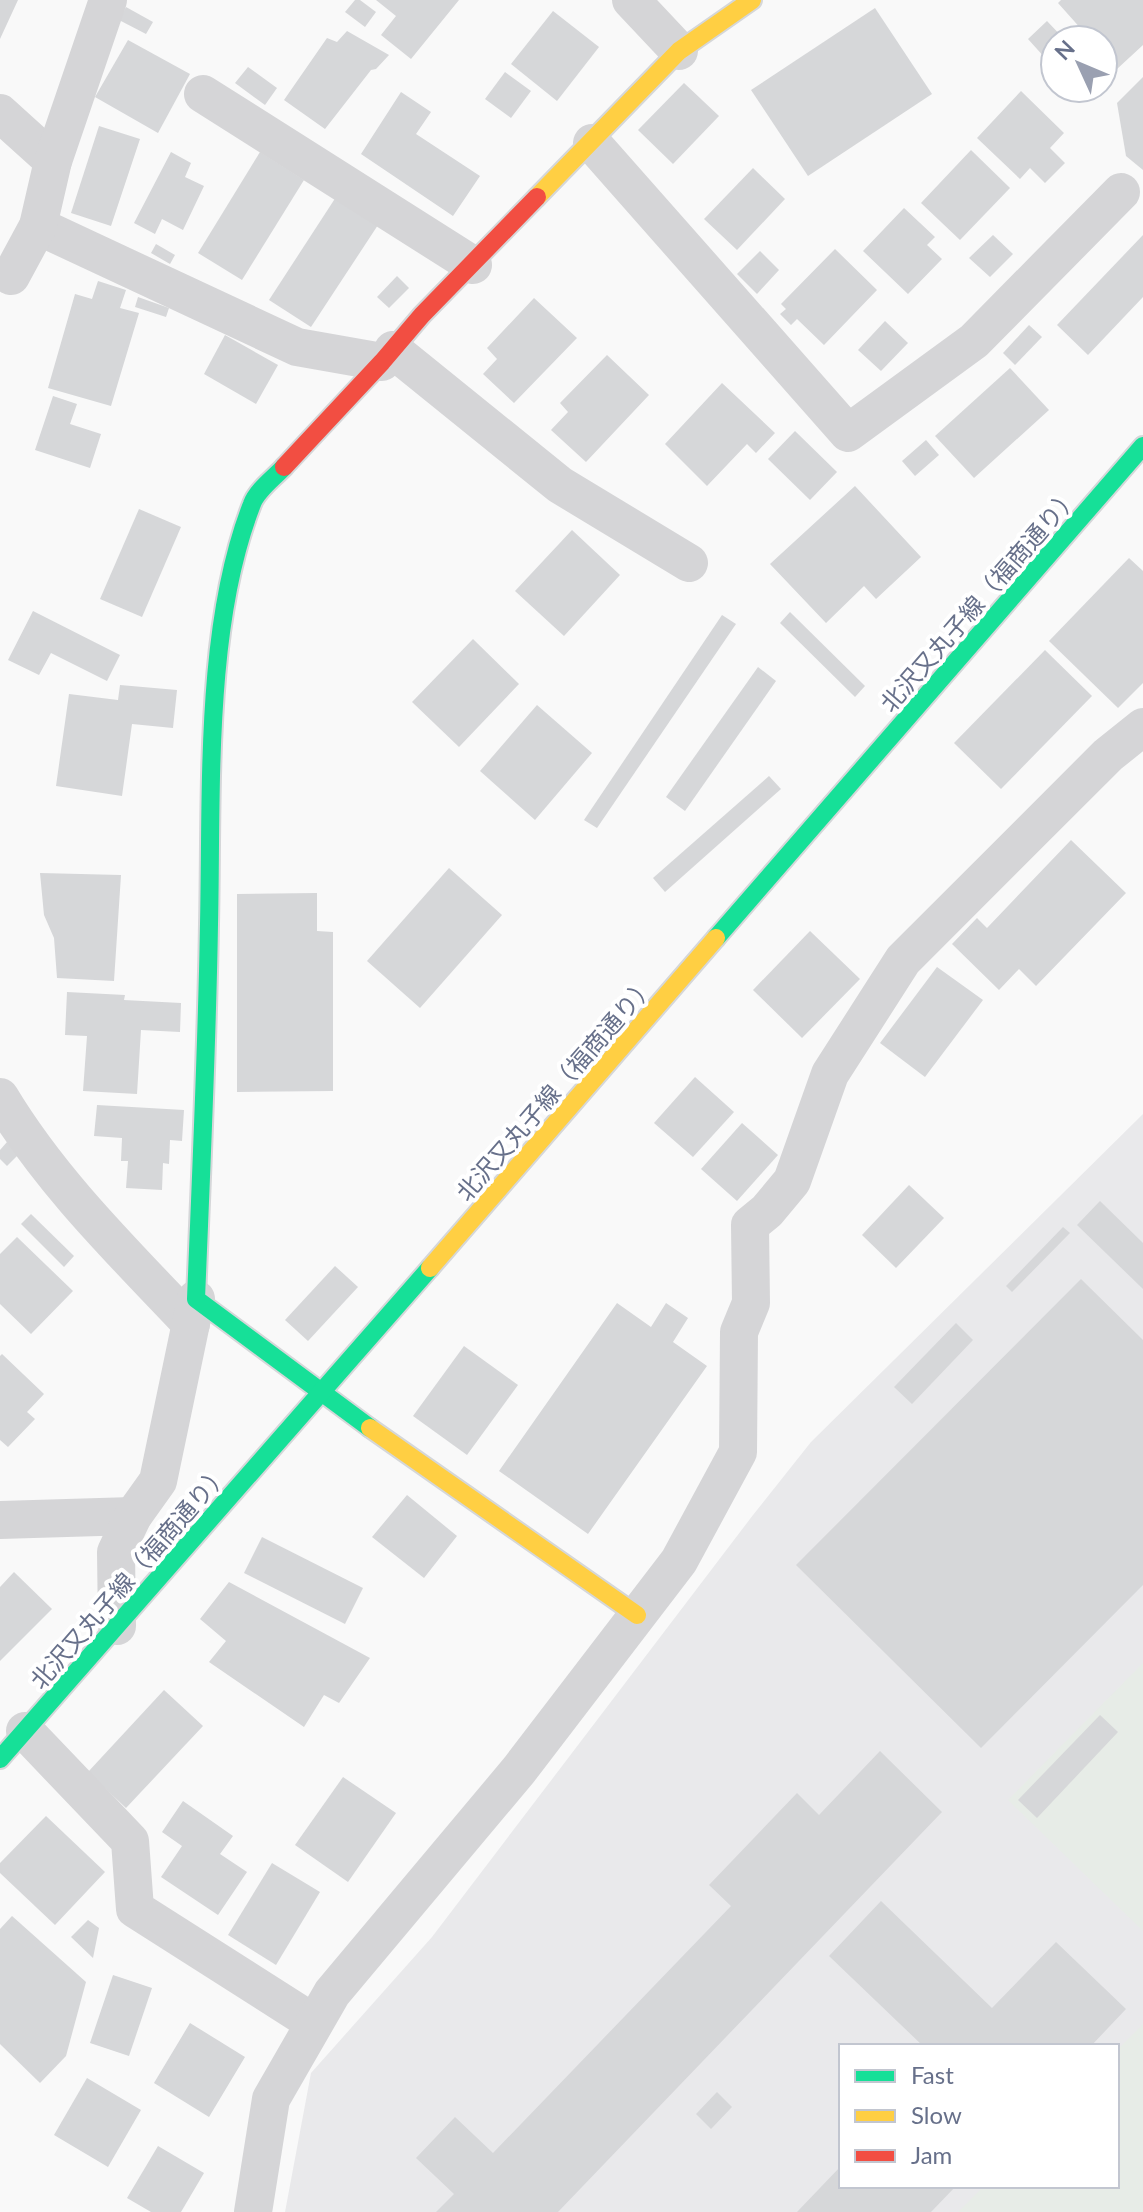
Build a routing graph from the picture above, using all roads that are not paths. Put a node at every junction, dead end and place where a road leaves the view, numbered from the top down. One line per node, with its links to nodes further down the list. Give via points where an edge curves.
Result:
1 (108, 0): 8 (street)
2 (631, 0): 4 (street)
3 (752, 0): 4 (street)
4 (679, 51): 7 (street)
5 (203, 94): 11 (street)
6 (0, 113): 8 (street)
7 (592, 143): 9 (street, via 848,433 974,341); 11 (street)
8 (53, 161): 10 (street)
9 (1121, 192)
10 (38, 226): 12 (street); 13 (street, via 297,347)
11 (473, 265): 13 (street)
12 (11, 276)
13 (387, 356): 15 (street, via 560,485); 18 (street, via 253,500 232,572 213,736)
14 (1143, 446): 19 (street, 北沢又丸子線（福商通り）)
15 (689, 563)
16 (1143, 727): 22 (street, via 1108,755 903,960 830,1074 792,1181 750,1225 751,1303 739,1332 738,1452 679,1561)
17 (0, 1097): 18 (street, via 42,1160 103,1231)
18 (194, 1312): 19 (street); 20 (street, via 158,1481)
19 (321, 1394): 22 (street); 23 (street, 北沢又丸子線（福商通り）)
20 (133, 1516): 21 (street); 23 (street, via 116,1552)
21 (0, 1520)
22 (637, 1615): 26 (street, via 519,1770 332,1993)
23 (117, 1626): 24 (street, 北沢又丸子線（福商通り）)
24 (25, 1731): 25 (street, 北沢又丸子線（福商通り）); 26 (street, via 130,1841 135,1909)
25 (0, 1759)
26 (314, 2023): 27 (street, via 271,2099)
27 (253, 2212)

